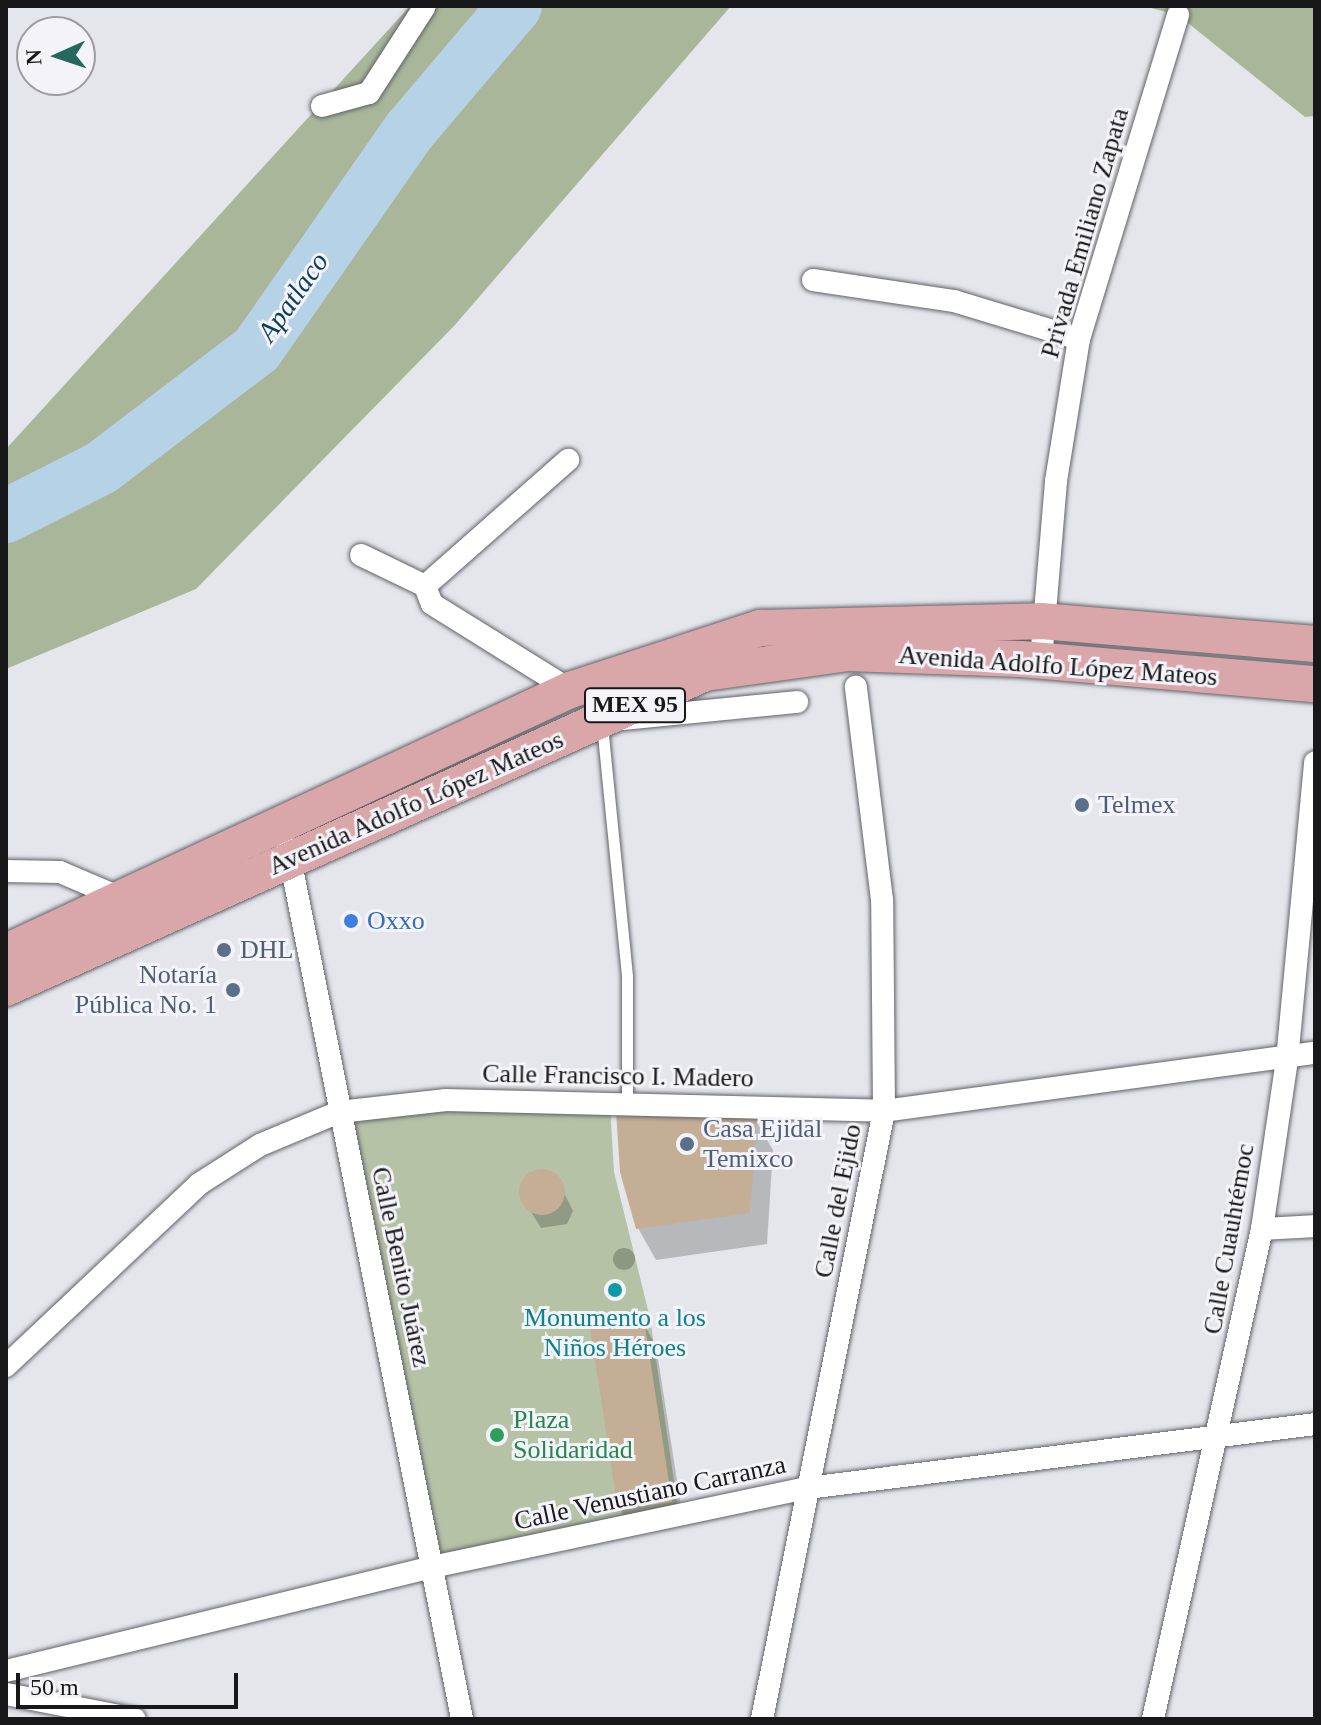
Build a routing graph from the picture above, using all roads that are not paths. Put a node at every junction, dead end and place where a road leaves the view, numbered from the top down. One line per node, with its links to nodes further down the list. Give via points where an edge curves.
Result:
1 (425, 6): 3 (street, via 369,93)
2 (1178, 15): 5 (street, Privada Emiliano Zapata)
3 (322, 106)
4 (813, 280): 5 (street, via 954,301)
5 (1079, 339): 9 (street, Privada Emiliano Zapata)
6 (568, 460): 8 (street)
7 (361, 555): 8 (street)
8 (425, 586): 14 (street, via 432,604)
9 (1041, 621): 10 (main road, Avenida Adolfo López Mateos / MEX 95); 11 (street, Privada Emiliano Zapata); 14 (main road, Avenida Adolfo López Mateos / MEX 95, via 760,628)
10 (1315, 644)
11 (1041, 660): 12 (main road, Avenida Adolfo López Mateos / MEX 95); 16 (main road, Avenida Adolfo López Mateos / MEX 95, via 847,653 768,659 705,673)
12 (1315, 684)
13 (856, 687): 26 (street, Calle del Ejido, via 882,900)
14 (570, 690): 18 (main road, Avenida Adolfo López Mateos / MEX 95)
15 (797, 702): 16 (street)
16 (601, 720): 18 (main road, Avenida Adolfo López Mateos / MEX 95); 25 (lane, via 627,977)
17 (1315, 762): 24 (street, Calle Cuauhtémoc)
18 (286, 844): 20 (main road, Avenida Adolfo López Mateos / MEX 95); 22 (main road, Avenida Adolfo López Mateos / MEX 95); 27 (street, Calle Benito Juárez)
19 (6, 871): 20 (street, via 60,872)
20 (123, 899): 21 (main road, Avenida Adolfo López Mateos / MEX 95)
21 (6, 952)
22 (6, 988)
23 (1315, 1053): 24 (street, Calle Francisco I. Madero)
24 (1287, 1060): 26 (street, Calle Francisco I. Madero); 29 (street, Calle Cuauhtémoc)
25 (627, 1103): 26 (street, Calle Francisco I. Madero); 27 (street, Calle Francisco I. Madero, via 446,1100)
26 (884, 1111): 33 (street, Calle del Ejido)
27 (339, 1112): 30 (street, Calle Francisco I. Madero, via 260,1145 199,1184); 34 (street, Calle Benito Juárez)
28 (1315, 1226): 29 (street)
29 (1262, 1229): 32 (street, Calle Cuauhtémoc)
30 (6, 1366)
31 (1315, 1424): 32 (street, Calle Venustiano Carranza)
32 (1219, 1435): 33 (street, Calle Venustiano Carranza); 40 (street, Calle Cuauhtémoc)
33 (808, 1488): 34 (street, Calle Venustiano Carranza); 39 (street, Calle del Ejido)
34 (432, 1567): 35 (street, Calle Venustiano Carranza); 38 (street, Calle Benito Juárez)
35 (6, 1671)
36 (6, 1694): 37 (street)
37 (121, 1718)
38 (462, 1719)
39 (762, 1719)
40 (1153, 1719)

